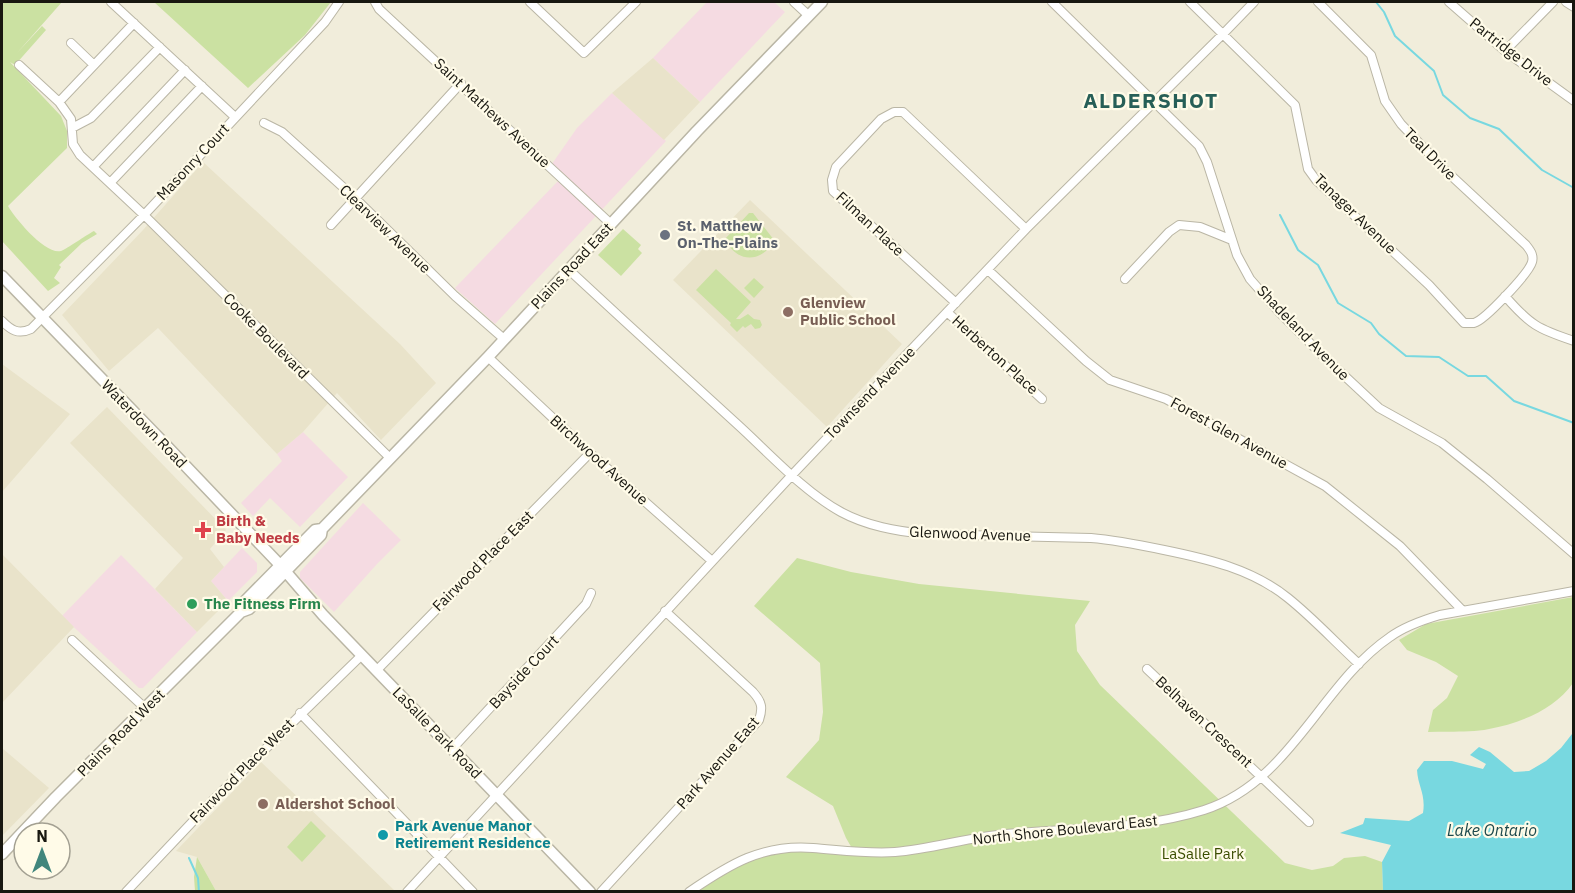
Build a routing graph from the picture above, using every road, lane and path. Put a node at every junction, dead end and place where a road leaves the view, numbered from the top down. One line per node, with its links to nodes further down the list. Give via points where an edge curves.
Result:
1 (111, 2): 17 (street)
2 (339, 2): 30 (street, Masonry Court, via 325,22)
3 (375, 2): 25 (street, Saint Mathews Avenue)
4 (530, 2): 5 (street, via 584,53)
5 (636, 2)
6 (794, 2): 16 (street)
7 (822, 2): 16 (main road, Plains Road East)
8 (1052, 2): 27 (street, Shadeland Avenue)
9 (1190, 2): 18 (street, Tanager Avenue)
10 (1254, 2): 18 (street, Townsend Avenue)
11 (1318, 2): 45 (street, Teal Drive, via 1371,55 1385,101 1401,124 1532,253 1532,262)
12 (1449, 2): 21 (street, Partridge Drive)
13 (1553, 2): 21 (street)
14 (1566, 2): 15 (street)
15 (1574, 7)
16 (808, 15): 37 (main road, Plains Road East)
17 (134, 23): 20 (street); 23 (street)
18 (1224, 33): 27 (street, Townsend Avenue); 45 (street, Tanager Avenue, via 1295,105 1308,169 1316,180 1429,285 1457,317 1464,323 1473,323)
19 (71, 43): 23 (street)
20 (160, 47): 24 (street); 32 (street, via 91,118)
21 (1505, 51): 28 (street, Partridge Drive)
22 (19, 65): 29 (street)
23 (94, 65): 29 (street)
24 (185, 70): 26 (street); 33 (street)
25 (461, 83): 35 (street); 37 (street, Saint Mathews Avenue)
26 (202, 86): 30 (street); 34 (street)
27 (1154, 100): 39 (street, Townsend Avenue); 40 (street, Shadeland Avenue, via 1199,146)
28 (1574, 101)
29 (59, 102): 32 (street, Cooke Boulevard, via 71,119)
30 (235, 117): 36 (street, Masonry Court)
31 (264, 123): 35 (street, Clearview Avenue, via 282,132)
32 (72, 128): 33 (street, Cooke Boulevard, via 74,144)
33 (93, 167): 34 (street, Cooke Boulevard)
34 (110, 183): 36 (street, Cooke Boulevard)
35 (355, 198): 38 (street); 50 (street, Clearview Avenue)
36 (144, 215): 48 (street, Masonry Court); 55 (street, Cooke Boulevard)
37 (610, 224): 41 (main road, Plains Road East)
38 (331, 225)
39 (1026, 229): 42 (street, Townsend Avenue); 46 (street, Filman Place, via 903,112 881,119 836,167 833,191)
40 (1232, 240): 44 (street, via 1200,227 1179,225); 57 (street, Shadeland Avenue, via 1250,279 1379,408 1442,444)
41 (568, 269): 50 (main road, Plains Road East); 56 (street, Glenwood Avenue)
42 (988, 270): 46 (street, Townsend Avenue); 62 (street, Forest Glen Avenue, via 1110,380 1166,399 1325,486 1400,546)
43 (2, 276): 48 (main road, Waterdown Road)
44 (1125, 279)
45 (1505, 296): 51 (street, via 1543,331)
46 (956, 303): 47 (street, Townsend Avenue)
47 (947, 312): 53 (street, Herberton Place); 56 (street, Townsend Avenue)
48 (41, 318): 49 (street, Masonry Court, via 25,332 10,330); 59 (main road, Waterdown Road)
49 (2, 321)
50 (504, 339): 52 (main road, Plains Road East)
51 (1574, 341)
52 (488, 357): 54 (street, Birchwood Avenue); 55 (main road, Plains Road East)
53 (1042, 399)
54 (590, 453): 58 (street, Birchwood Avenue); 68 (street, Fairwood Place East)
55 (389, 457): 59 (main road, Plains Road East, via 321,529 321,535)
56 (792, 474): 58 (street, Townsend Avenue); 66 (street, Glenwood Avenue, via 831,506 878,527 925,534 1115,540 1226,564 1287,597)
57 (1574, 554)
58 (712, 561): 63 (street, Townsend Avenue)
59 (283, 569): 65 (main road, LaSalle Park Road); 69 (main road, Plains Road West, via 249,609)
60 (1574, 591): 62 (street, North Shore Boulevard East)
61 (591, 593): 71 (street, Bayside Court, via 586,604)
62 (1462, 610): 66 (street, North Shore Boulevard East, via 1421,621 1392,635)
63 (665, 611): 73 (street, Townsend Avenue); 81 (street, Park Avenue East, via 753,692 761,701 762,711 759,720)
64 (72, 640): 69 (street)
65 (362, 655): 68 (main road, LaSalle Park Road); 70 (street, Fairwood Place West)
66 (1359, 664): 72 (street, North Shore Boulevard East)
67 (1147, 669): 72 (street, Belhaven Crescent)
68 (377, 670): 71 (main road, LaSalle Park Road)
69 (146, 709): 75 (main road, Plains Road West)
70 (300, 713): 76 (street); 77 (street, Fairwood Place West)
71 (452, 749): 73 (main road, LaSalle Park Road)
72 (1262, 776): 74 (street); 82 (street, North Shore Boulevard East, via 1227,801 1206,809 1118,826 1005,834 895,852 777,848 738,860)
73 (496, 794): 76 (street, Townsend Avenue); 80 (main road, LaSalle Park Road)
74 (1309, 822)
75 (2, 854)
76 (439, 856): 78 (street, Townsend Avenue); 79 (street)
77 (126, 891)
78 (407, 891)
79 (473, 891)
80 (590, 891)
81 (601, 891)
82 (689, 891)

